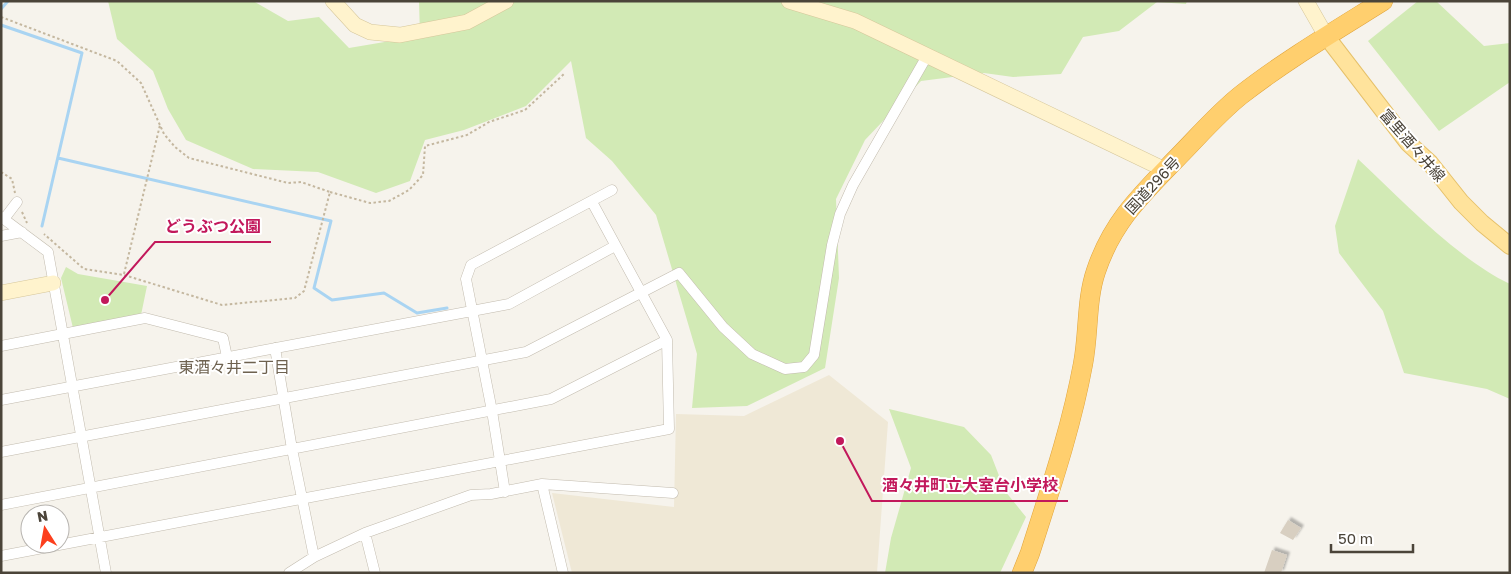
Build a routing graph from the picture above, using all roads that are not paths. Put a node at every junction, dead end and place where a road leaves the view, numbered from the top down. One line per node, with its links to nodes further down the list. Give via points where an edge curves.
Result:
1 (333, 1): 2 (street, via 355,25 370,32 400,35 467,22)
2 (506, 1)
3 (789, 1): 7 (street, via 855,21)
4 (1306, 1): 6 (street)
5 (1383, 1): 6 (highway, 国道296号)
6 (1326, 36): 8 (highway, 国道296号, via 1240,96); 16 (main road, 富里酒々井線, via 1408,143 1430,163 1461,202)
7 (927, 56): 8 (street); 19 (street, via 853,185 840,214 814,355 804,367 785,369 752,354 723,328 679,273)
8 (1164, 172): 49 (highway, 国道296号, via 1137,198 1119,222 1095,272 1084,361 1070,428)
9 (612, 190): 11 (street)
10 (18, 202): 12 (street)
11 (592, 202): 15 (street); 20 (street, via 471,265 466,280)
12 (2, 218): 13 (street)
13 (25, 228): 14 (street); 17 (street, via 48,252)
14 (1, 236)
15 (615, 246): 19 (street); 20 (street, via 509,304)
16 (1510, 246)
17 (53, 283): 18 (street); 21 (street)
18 (1, 293)
19 (640, 293): 22 (street); 26 (street, via 526,352)
20 (471, 310): 24 (street); 26 (street)
21 (63, 335): 23 (street); 25 (street, via 145,318 223,338); 27 (street)
22 (667, 340): 30 (street, via 551,399); 34 (street, via 669,429)
23 (1, 346)
24 (274, 348): 25 (street); 28 (street)
25 (227, 357): 27 (street)
26 (483, 361): 28 (street); 30 (street)
27 (71, 386): 29 (street); 31 (street)
28 (282, 398): 31 (street); 32 (street)
29 (1, 400)
30 (492, 411): 32 (street); 34 (street)
31 (81, 438): 33 (street); 36 (street)
32 (292, 449): 36 (street); 39 (street)
33 (1, 452)
34 (500, 460): 37 (street); 39 (street)
35 (542, 484): 37 (street); 38 (street); 48 (street)
36 (92, 488): 40 (street); 42 (street)
37 (505, 492): 41 (street, via 471,495)
38 (673, 493)
39 (301, 498): 42 (street); 44 (street)
40 (1, 504)
41 (365, 533): 44 (street); 47 (street)
42 (99, 537): 43 (street); 45 (street)
43 (1, 556)
44 (314, 557): 46 (street)
45 (106, 573)
46 (289, 573)
47 (375, 573)
48 (562, 573)
49 (1022, 573)

